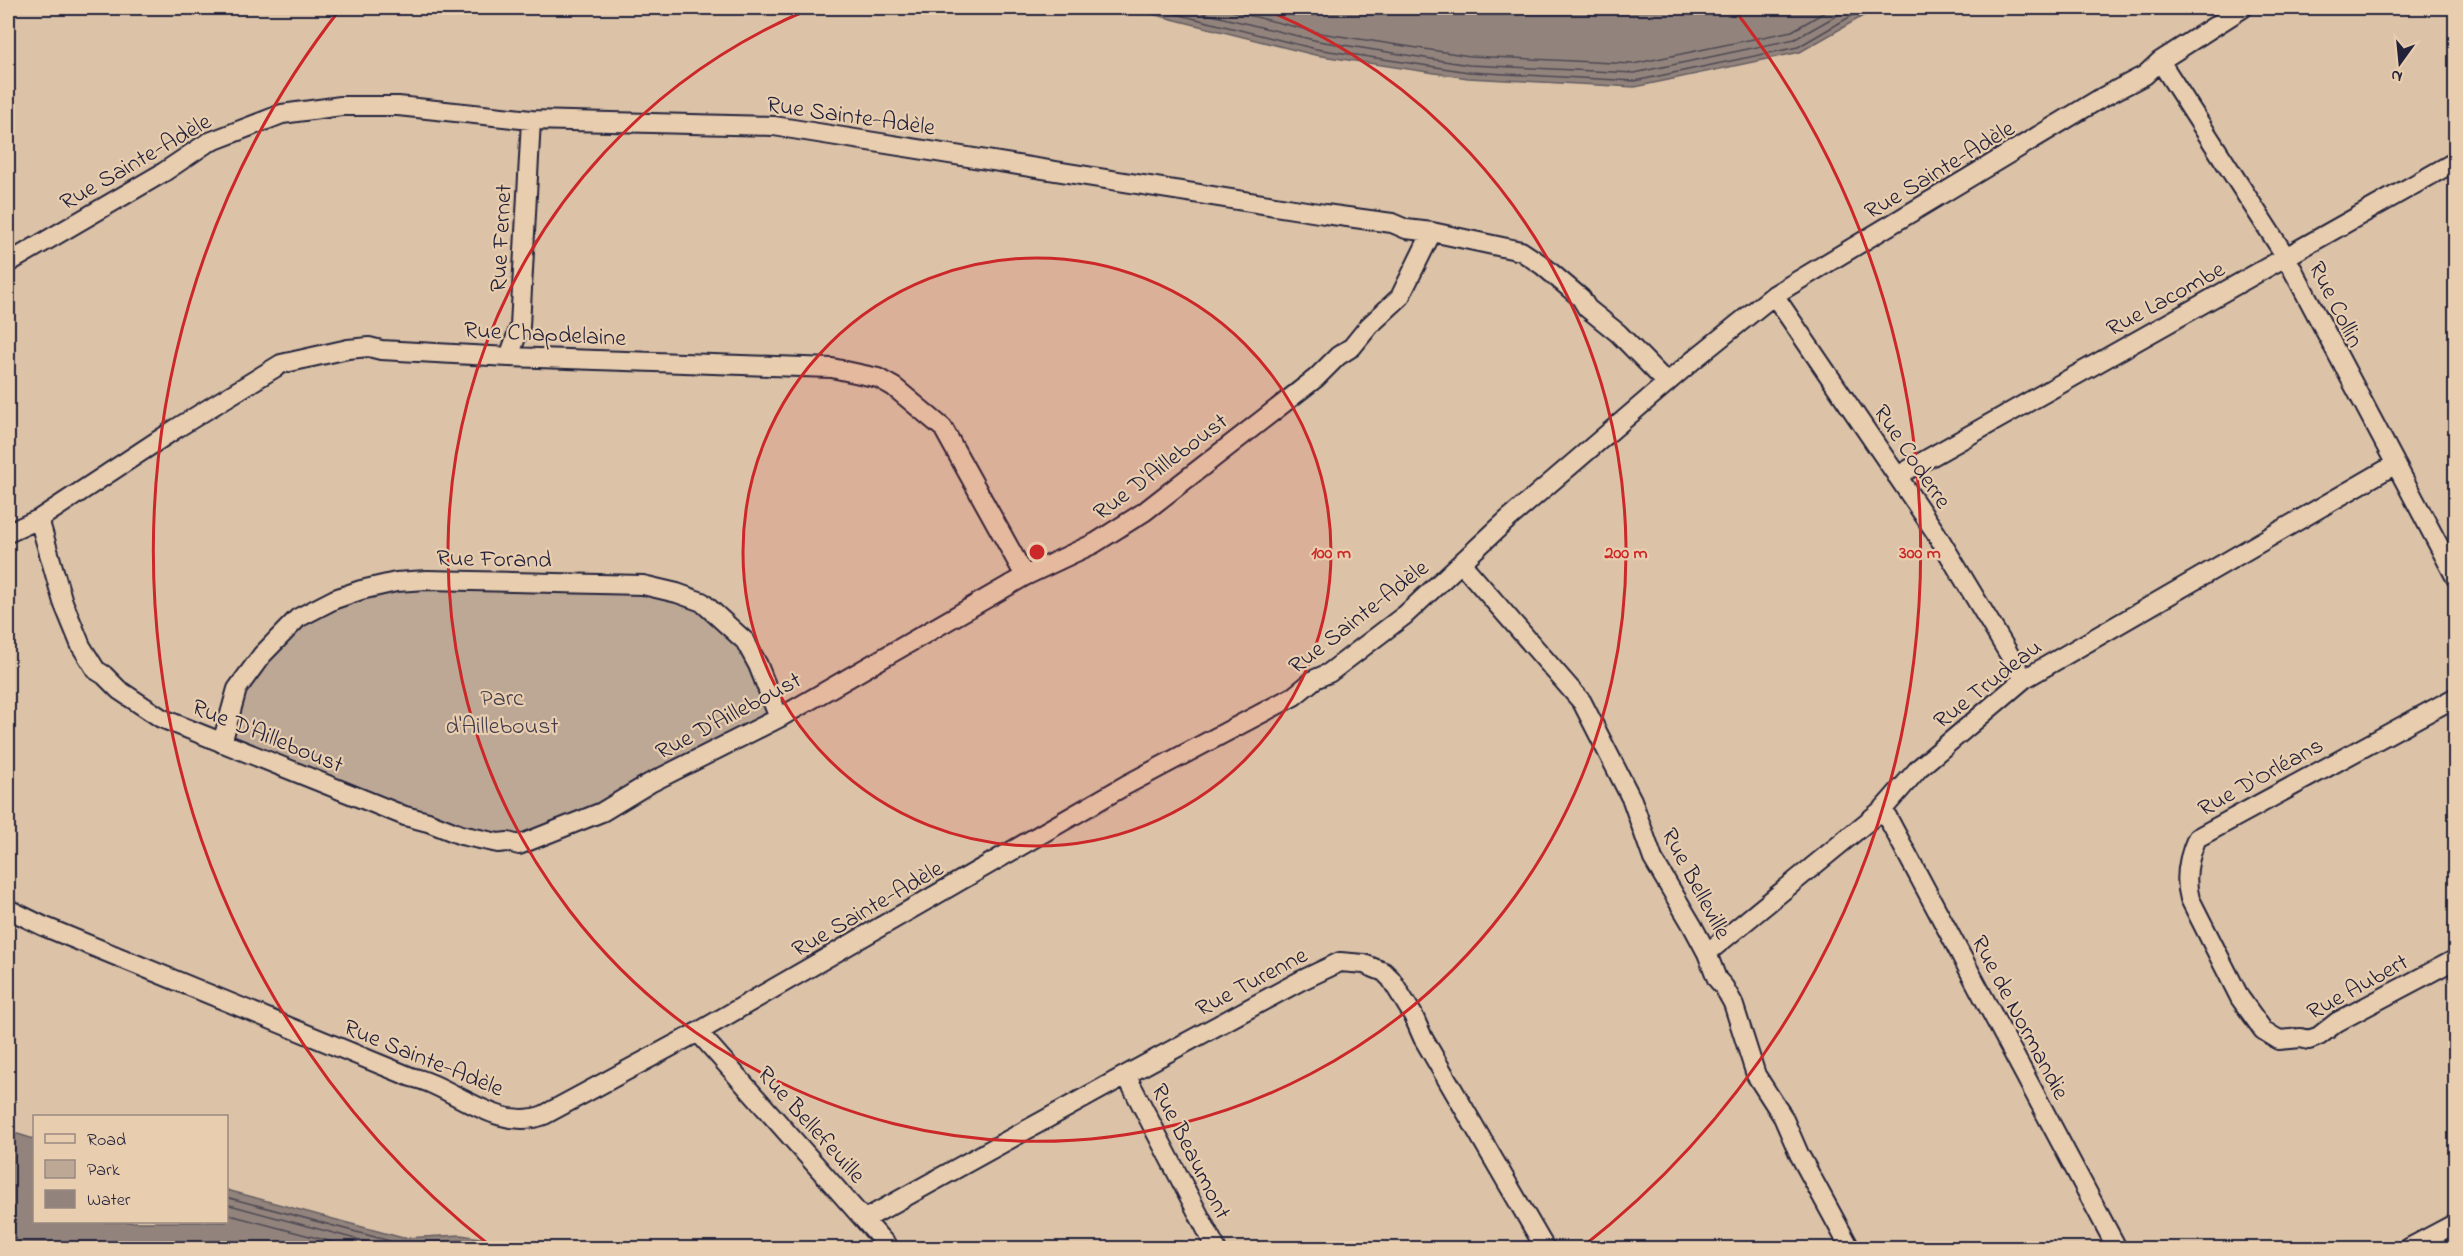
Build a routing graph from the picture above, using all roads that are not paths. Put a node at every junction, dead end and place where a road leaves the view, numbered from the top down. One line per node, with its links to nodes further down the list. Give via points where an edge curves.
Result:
1 (2243, 8): 2 (street, Rue Sainte-Adèle)
2 (2160, 61): 6 (street, Rue Collin); 8 (street, Rue Sainte-Adèle, via 2145,75)
3 (531, 120): 5 (street, Rue Sainte-Adèle, via 774,126); 7 (street, Rue Sainte-Adèle, via 398,106 341,106 282,114 207,142 164,172); 9 (street, Rue Fernet, via 520,326)
4 (2456, 161): 6 (street, Rue Lacombe)
5 (1432, 232): 10 (street, Rue Sainte-Adèle, via 1521,251 1581,298); 16 (street, Rue D'Ailleboust, via 1400,297 1316,378 1144,512 1095,543)
6 (2286, 257): 11 (street, Rue Collin); 12 (street, Rue Lacombe)
7 (8, 263)
8 (1774, 295): 10 (street, Rue Sainte-Adèle); 12 (street, Rue Coderre)
9 (509, 357): 13 (street, Rue Chapdelaine, via 369,347 291,360 177,428); 16 (street, Rue Chapdelaine, via 832,368 878,378 943,428)
10 (1667, 383): 15 (street, Rue Sainte-Adèle, via 1507,520)
11 (2394, 465): 17 (street, Rue Collin); 18 (street, Rue Trudeau)
12 (1897, 476): 18 (street, Rue Coderre)
13 (39, 519): 14 (street, Rue Chapdelaine); 21 (street, Rue D'Ailleboust, via 63,602 96,670 161,718)
14 (8, 533)
15 (1462, 564): 24 (street, Rue Belleville, via 1582,702 1632,800 1653,859); 26 (street, Rue Sainte-Adèle, via 1405,615 1294,696 1126,785)
16 (1025, 576): 20 (street, Rue D'Ailleboust)
17 (2456, 578)
18 (2024, 679): 22 (street, Rue Trudeau, via 1919,768)
19 (2456, 697): 27 (street, Rue D'Orléans, via 2197,838 2188,866 2186,886 2190,899 2240,998 2263,1030)
20 (779, 718): 21 (street, Rue D'Ailleboust, via 650,783 602,812 519,845 461,835 405,816); 21 (street, Rue Forand, via 745,641 702,602 643,585 433,580 396,582 361,590 298,618 262,655 237,689)
21 (222, 743)
22 (1883, 809): 24 (street, Rue Trudeau); 35 (street, Rue de Normandie)
23 (8, 909): 26 (street, Rue Sainte-Adèle, via 425,1080 483,1109 522,1120 557,1109)
24 (1707, 953): 34 (street, Rue Belleville, via 1736,1013 1756,1075 1783,1117)
25 (2456, 958): 27 (street, Rue Aubert, via 2337,1022 2319,1036)
26 (698, 1032): 29 (street, Rue Bellefeuille)
27 (2279, 1040)
28 (1126, 1075): 29 (street, Rue Turenne); 32 (street, Rue Beaumont); 33 (street, Rue Turenne, via 1340,962 1364,964 1384,972 1413,1015)
29 (865, 1219): 31 (street, Rue Bellefeuille)
30 (2456, 1223): 36 (street)
31 (890, 1248)
32 (1216, 1248)
33 (1545, 1248)
34 (1850, 1248)
35 (2117, 1248)
36 (2409, 1248)

